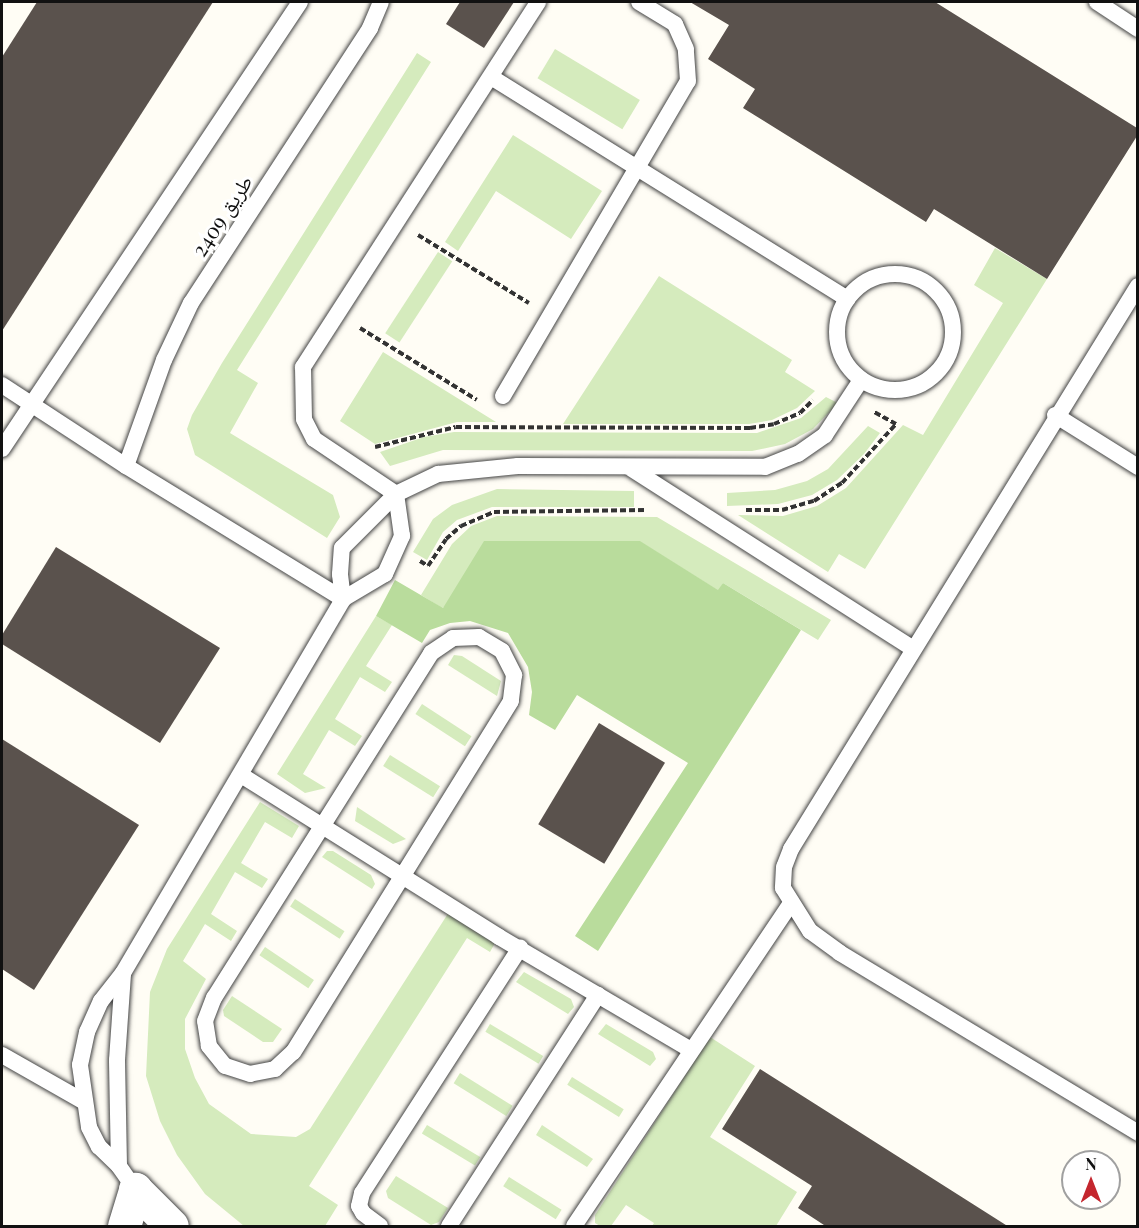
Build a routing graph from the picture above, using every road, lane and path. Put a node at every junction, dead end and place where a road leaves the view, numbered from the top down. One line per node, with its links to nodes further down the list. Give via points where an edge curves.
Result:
1 (300, 2): 18 (lane)
2 (381, 2): 22 (lane, طريق 2409, via 370,28 191,303 168,350)
3 (538, 2): 7 (lane)
4 (639, 2): 8 (lane, via 675,24 686,49 688,81)
5 (1097, 2): 6 (lane)
6 (1137, 29)
7 (491, 76): 8 (lane); 9 (lane)
8 (637, 168): 11 (lane); 13 (lane)
9 (397, 222): 12 (lane); 13 (path)
10 (1137, 286): 19 (lane)
11 (847, 299): 14 (lane, via 836,333 844,360); 14 (lane, via 876,277 912,277 942,298 954,332 943,366 930,379 896,391)
12 (337, 314): 16 (path, via 471,398 487,403); 21 (lane, via 303,366 304,419 314,439)
13 (549, 315): 16 (lane)
14 (861, 380): 17 (lane)
15 (2, 385): 18 (lane)
16 (503, 396)
17 (849, 398): 21 (path, via 826,387 800,413 774,424 750,428 456,426 376,446); 24 (lane, via 825,435 782,462 748,469)
18 (30, 403): 20 (lane); 22 (lane)
19 (1055, 415): 23 (lane); 27 (lane)
20 (2, 449)
21 (350, 463): 25 (lane)
22 (126, 466): 26 (lane)
23 (1137, 467)
24 (632, 469): 25 (lane, via 480,469 438,474); 27 (lane)
25 (396, 494): 26 (lane, via 342,548); 26 (lane, via 402,536 396,556 385,574)
26 (343, 599): 28 (lane)
27 (913, 649): 31 (lane, via 791,849 784,867 783,888)
28 (241, 775): 29 (lane); 33 (lane)
29 (322, 826): 30 (lane); 30 (lane, via 431,653 453,638 479,638 494,646 502,651 514,675 511,701); 30 (lane, via 208,1013 205,1021 209,1046 225,1066 250,1074 266,1071 275,1069 294,1052)
30 (403, 876): 32 (lane)
31 (790, 904): 35 (lane); 38 (lane, via 810,931 840,953)
32 (520, 948): 34 (lane); 42 (lane, via 362,1193 359,1206)
33 (123, 973): 37 (lane, via 101,1000 87,1032 80,1065); 39 (lane, via 117,1060)
34 (598, 995): 35 (lane); 43 (lane)
35 (689, 1049): 44 (lane)
36 (2, 1055): 37 (lane)
37 (83, 1101): 39 (lane, via 99,1147)
38 (1137, 1133)
39 (127, 1178): 40 (street); 41 (street)
40 (124, 1227)
41 (172, 1227)
42 (380, 1227)
43 (449, 1227)
44 (574, 1227)

